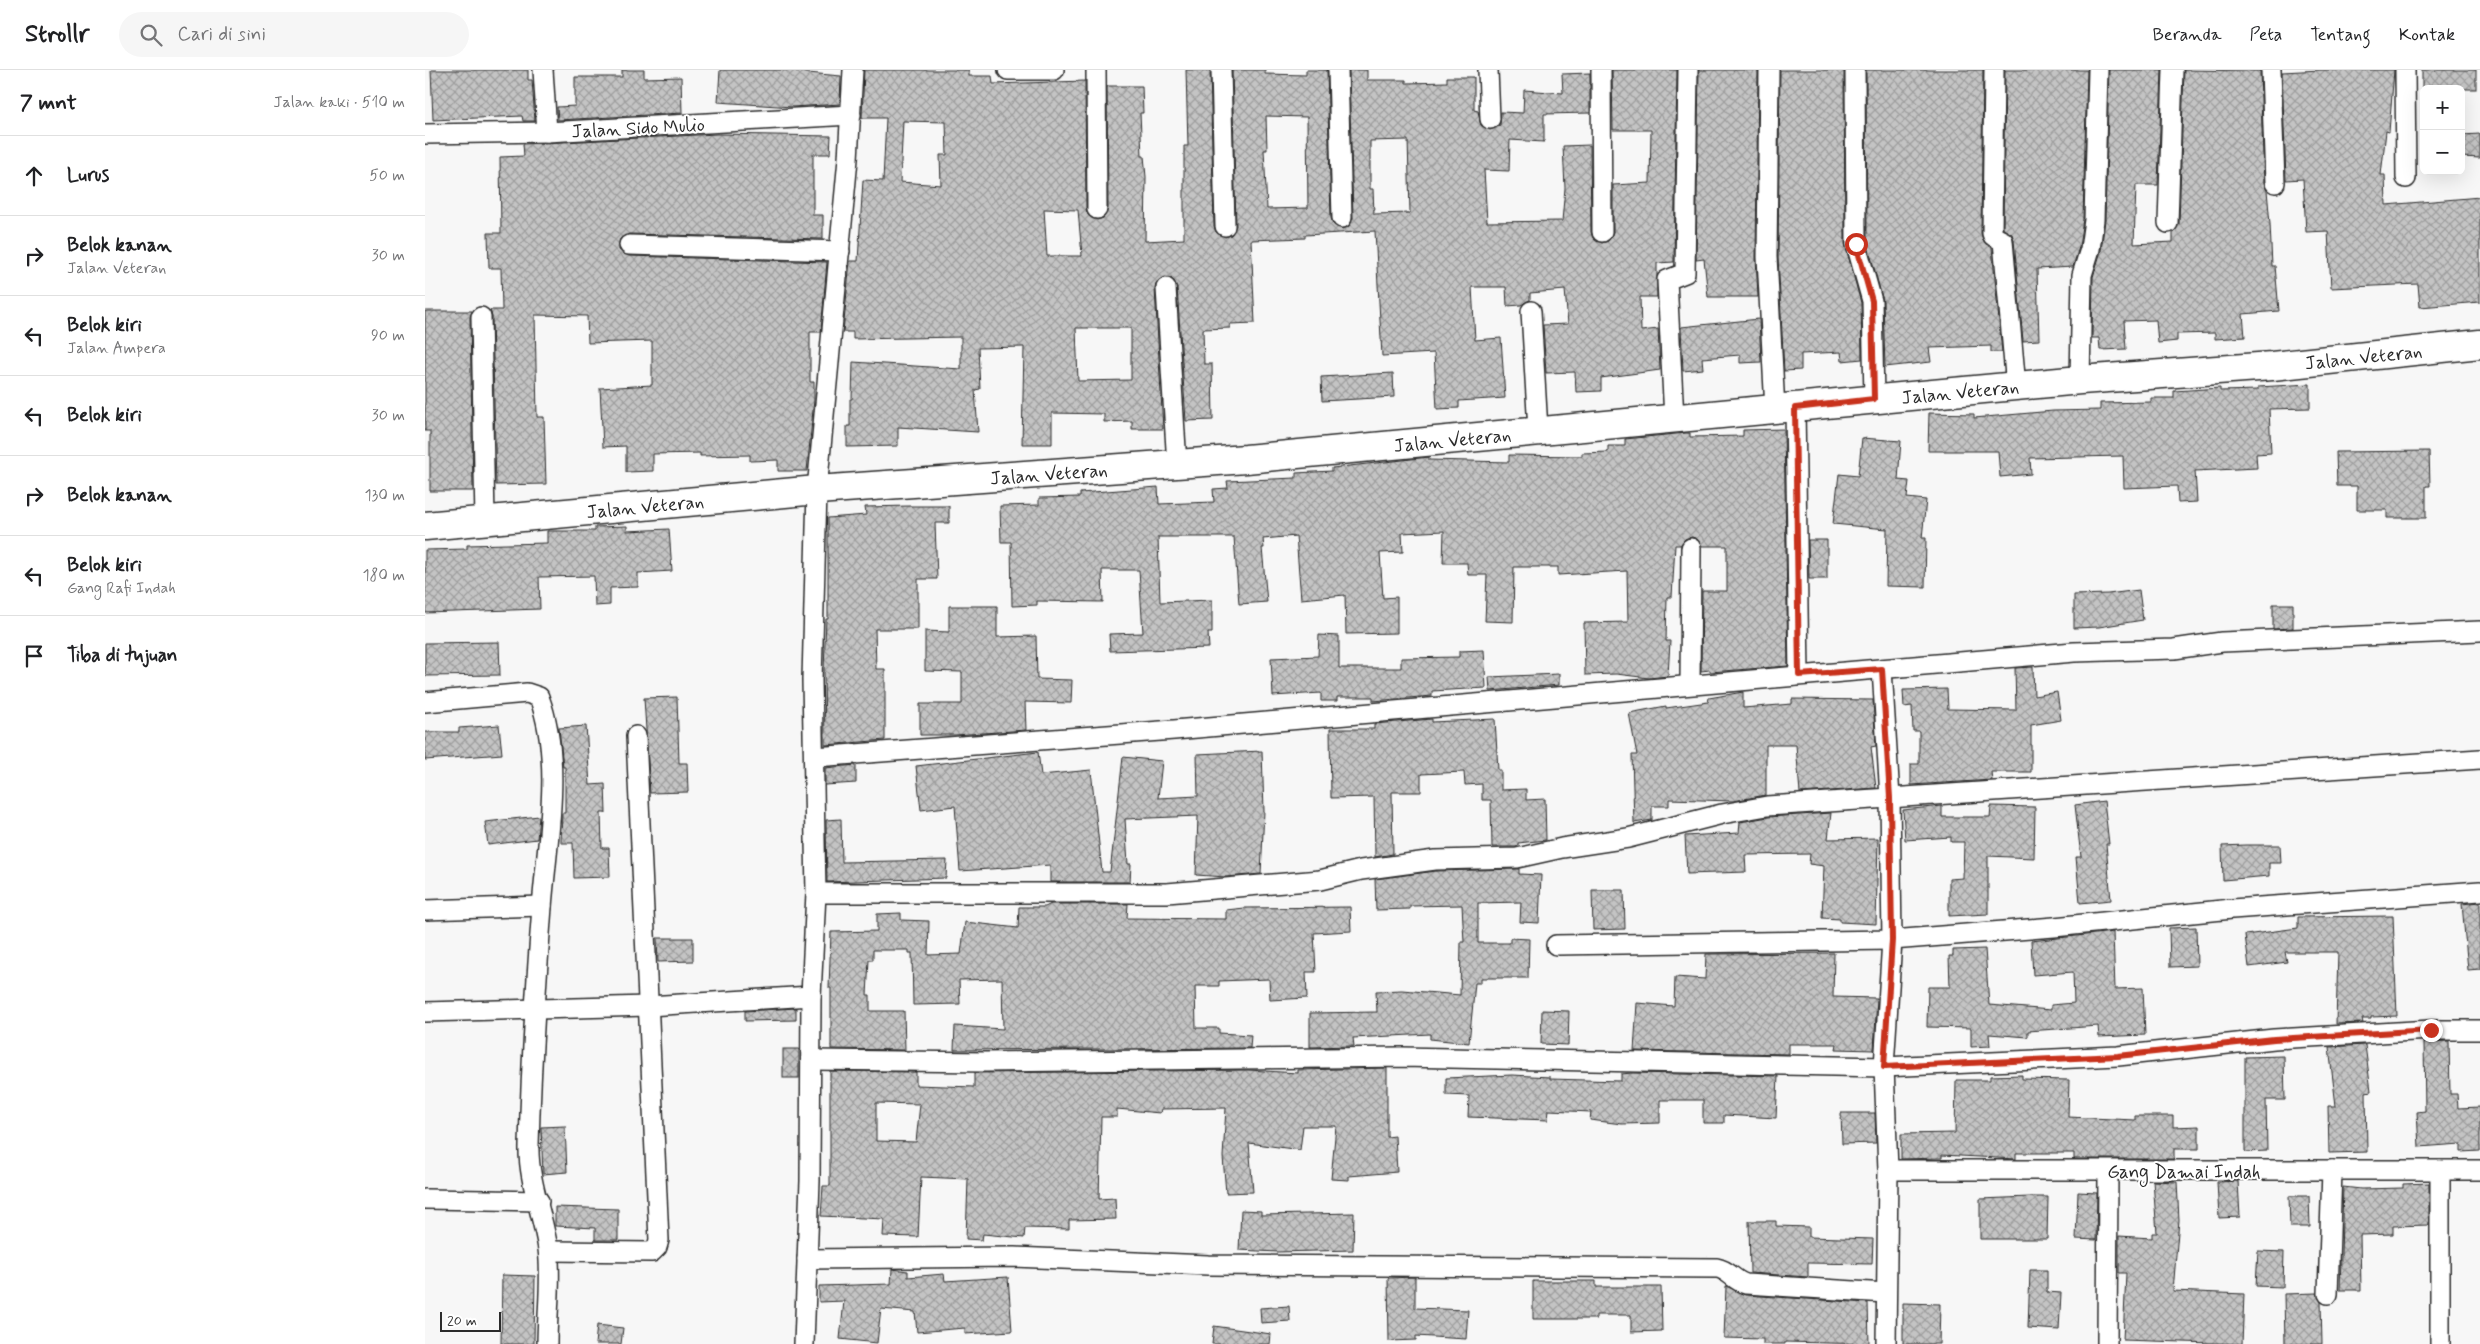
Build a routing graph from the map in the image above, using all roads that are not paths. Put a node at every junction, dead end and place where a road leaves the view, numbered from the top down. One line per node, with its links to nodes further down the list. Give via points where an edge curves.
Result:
1 (543, 70): 20 (street)
2 (852, 70): 18 (street)
3 (1007, 70): 4 (street)
4 (1055, 70)
5 (1096, 70): 24 (street)
6 (1221, 70): 27 (street)
7 (1338, 70): 25 (street)
8 (1487, 70): 19 (street)
9 (1601, 70): 28 (street)
10 (1688, 70): 39 (street, via 1685,273 1667,280)
11 (1769, 70): 38 (street, via 1767,257)
12 (1855, 70): 37 (street, via 1856,244 1872,301)
13 (1994, 70): 36 (street, via 1992,233 2003,241)
14 (2097, 70): 35 (street, via 2094,220 2082,275)
15 (2173, 70): 26 (street)
16 (2271, 70): 23 (street)
17 (2405, 70): 22 (street)
18 (851, 115): 20 (street, Jalan Sido Mulio); 30 (street)
19 (1490, 119)
20 (547, 132): 21 (street, Jalan Sido Mulio)
21 (425, 134)
22 (2406, 178)
23 (2275, 182)
24 (1097, 209)
25 (1342, 218)
26 (2168, 223)
27 (1225, 226)
28 (1603, 232)
29 (629, 245): 30 (street)
30 (840, 250): 42 (street)
31 (1166, 288): 41 (street)
32 (1531, 311): 40 (street)
33 (481, 317): 43 (street)
34 (2480, 344): 35 (main road, Jalan Veteran, via 2272,366)
35 (2080, 380): 36 (main road, Jalan Veteran)
36 (2016, 387): 37 (main road, Jalan Veteran)
37 (1874, 399): 38 (main road, Jalan Veteran)
38 (1785, 409): 39 (main road, Jalan Veteran); 48 (street)
39 (1673, 418): 40 (main road, Jalan Veteran)
40 (1538, 430): 41 (main road, Jalan Veteran)
41 (1177, 465): 42 (main road, Jalan Veteran)
42 (817, 490): 43 (main road, Jalan Veteran); 52 (street, via 813,680)
43 (485, 520): 44 (main road, Jalan Veteran)
44 (425, 526)
45 (1691, 548): 49 (street)
46 (2480, 631): 47 (street, via 2222,642 2174,649 2074,652)
47 (1882, 669): 48 (street); 54 (street)
48 (1799, 675): 49 (street)
49 (1690, 684): 52 (street, via 1174,730)
50 (425, 702): 57 (street, via 516,693 539,697 544,710 552,772 552,814)
51 (636, 736): 62 (street)
52 (815, 757): 56 (street)
53 (2480, 759): 54 (street)
54 (1890, 798): 56 (street, via 1767,806 1628,838 1517,858 1435,860 1311,881 1167,893); 59 (street)
55 (2480, 891): 59 (street, via 2232,909)
56 (815, 893): 61 (street)
57 (543, 906): 58 (street); 63 (street)
58 (425, 910)
59 (1892, 940): 60 (street); 67 (street)
60 (1555, 944)
61 (811, 996): 62 (street); 66 (street)
62 (648, 1006): 63 (street); 75 (street, via 657,1247 652,1252)
63 (536, 1009): 64 (street); 74 (street, via 529,1166)
64 (425, 1012)
65 (2480, 1030): 67 (street, via 2274,1039 2118,1056)
66 (812, 1060): 67 (street, via 986,1062 1402,1057); 76 (street)
67 (1884, 1067): 68 (street)
68 (1888, 1170): 72 (street, Gang Damai Indah); 77 (street)
69 (2331, 1170): 70 (street, Gang Damai Indah); 72 (street, Gang Damai Indah); 78 (street)
70 (2440, 1170): 71 (street, Gang Damai Indah); 83 (street)
71 (2480, 1170)
72 (2108, 1172): 82 (street)
73 (425, 1199): 74 (street)
74 (539, 1201): 75 (street)
75 (549, 1251): 79 (street)
76 (807, 1259): 77 (street, via 1014,1258 1208,1265 1717,1268 1746,1284); 80 (street)
77 (1886, 1293): 81 (street)
78 (2327, 1294)
79 (547, 1344)
80 (804, 1344)
81 (1886, 1344)
82 (2107, 1344)
83 (2440, 1344)

